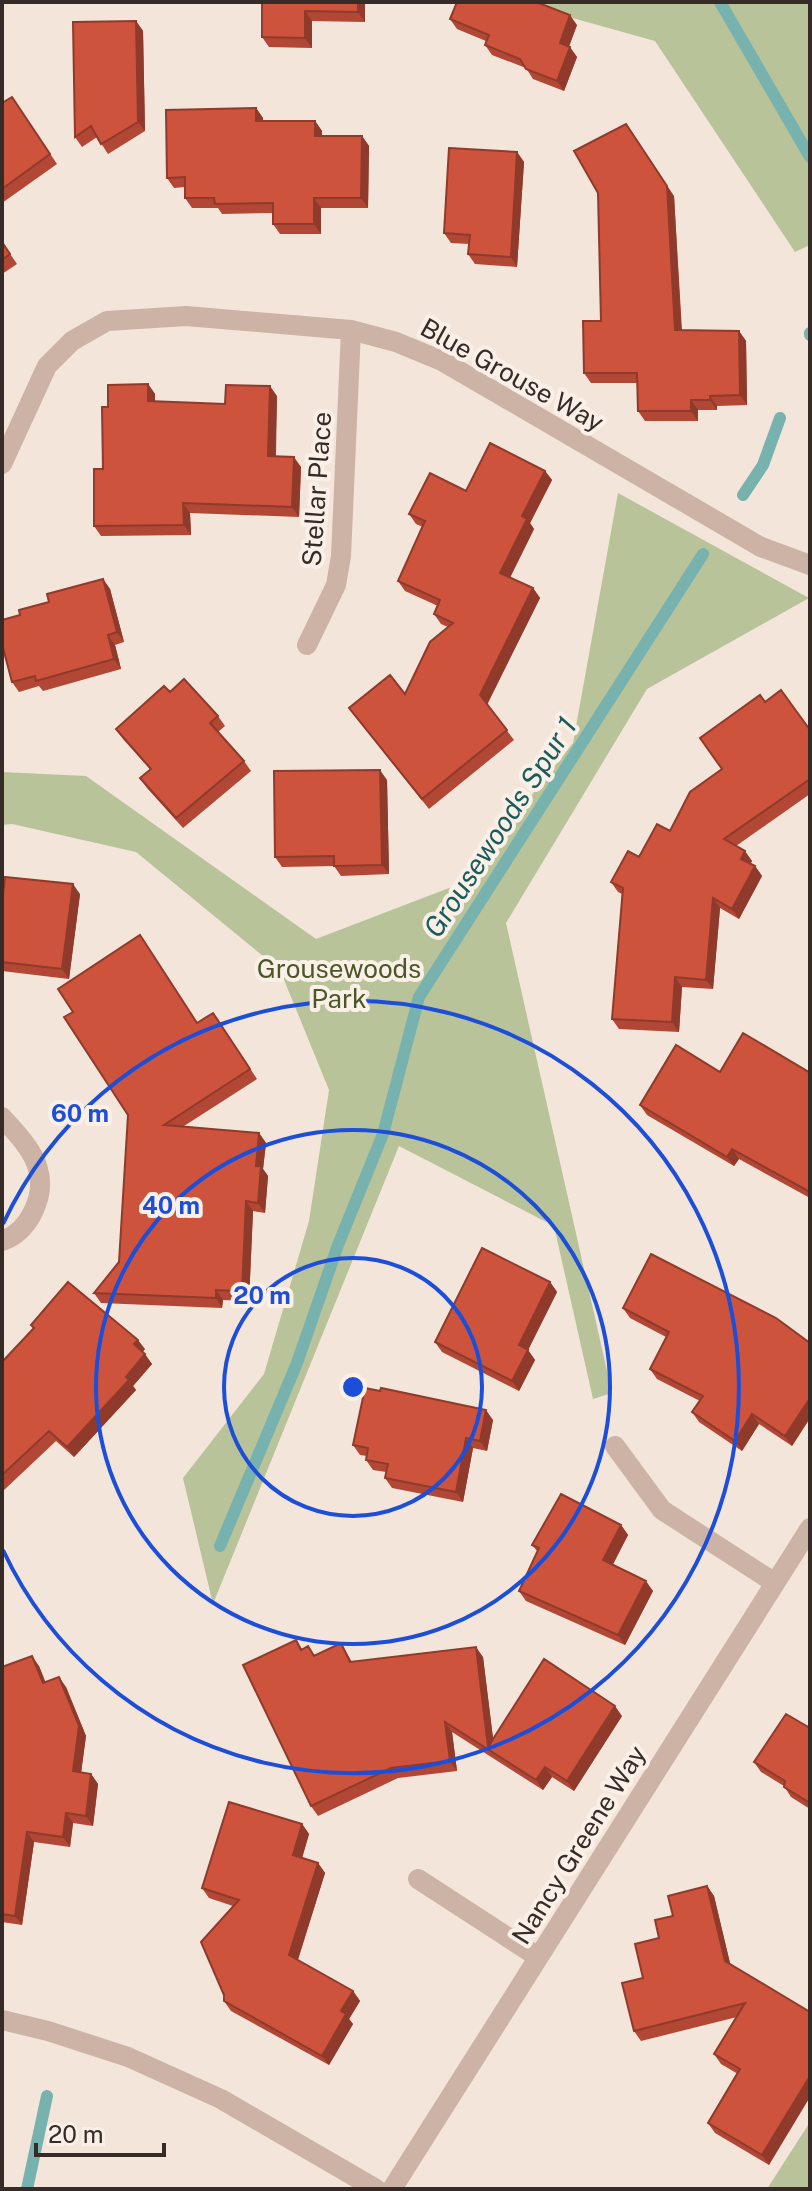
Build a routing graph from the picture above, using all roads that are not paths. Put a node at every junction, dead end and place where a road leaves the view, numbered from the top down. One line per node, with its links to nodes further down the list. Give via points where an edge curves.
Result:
1 (351, 330): 2 (street, Blue Grouse Way, via 186,316 107,321 72,341 47,366); 3 (street, Blue Grouse Way, via 442,361 761,547); 4 (street, Stellar Place, via 341,556 336,585)
2 (2, 464)
3 (810, 565)
4 (307, 645)
5 (2, 1117): 6 (street, via 39,1169 39,1200 27,1225)
6 (2, 1241)
7 (615, 1446): 9 (street, via 662,1510)
8 (810, 1528): 9 (street, Nancy Greene Way)
9 (775, 1583): 11 (street, Nancy Greene Way)
10 (418, 1879): 11 (street)
11 (538, 1957): 14 (street, Nancy Greene Way)
12 (2, 2020): 13 (street, via 128,2057 221,2099)
13 (376, 2189)
14 (392, 2189)

